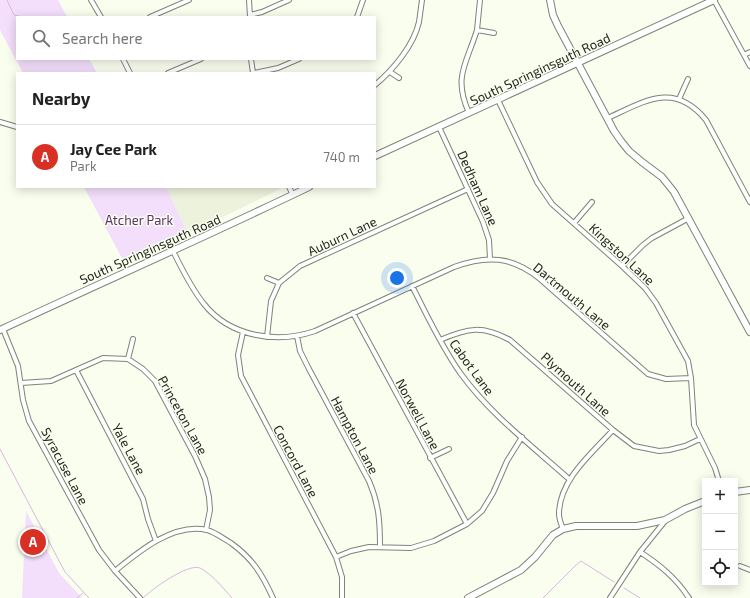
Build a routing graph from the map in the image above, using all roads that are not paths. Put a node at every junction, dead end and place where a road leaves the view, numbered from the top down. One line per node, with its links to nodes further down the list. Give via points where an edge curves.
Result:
1 (92, 0): 10 (street)
2 (189, 0): 11 (street)
3 (249, 0): 12 (street)
4 (289, 0): 12 (street)
5 (363, 0): 13 (street)
6 (422, 0): 28 (street, via 418,23 410,42)
7 (480, 0): 14 (street)
8 (550, 0): 22 (street, via 553,15)
9 (714, 0): 17 (street); 22 (street, South Springinsguth Road)
10 (100, 16)
11 (152, 16)
12 (250, 16)
13 (357, 16)
14 (476, 30): 15 (street); 34 (street, via 460,81 462,96)
15 (494, 33)
16 (750, 52): 17 (street)
17 (744, 55): 23 (street)
18 (124, 60): 24 (street)
19 (199, 60): 25 (street)
20 (251, 60): 26 (street)
21 (297, 60): 27 (street)
22 (577, 63): 33 (street, South Springinsguth Road); 35 (street)
23 (750, 66)
24 (130, 72)
25 (170, 72)
26 (254, 72)
27 (259, 72)
28 (390, 72): 29 (street); 31 (street)
29 (399, 78)
30 (688, 79): 32 (street)
31 (376, 84)
32 (679, 99): 35 (street, via 649,99); 45 (street, via 706,120)
33 (498, 100): 34 (street, South Springinsguth Road); 47 (street, Kingston Lane, via 537,182 552,204)
34 (469, 113): 38 (street, South Springinsguth Road)
35 (608, 118): 46 (street, via 625,146 662,177 671,188)
36 (0, 122): 37 (street)
37 (16, 127)
38 (439, 127): 39 (street, South Springinsguth Road); 42 (street, Dedham Lane)
39 (376, 156)
40 (290, 188): 43 (street)
41 (307, 188): 43 (street, South Springinsguth Road)
42 (468, 189): 49 (street, Dedham Lane, via 487,232); 52 (street, Auburn Lane, via 300,266)
43 (293, 195): 48 (street, South Springinsguth Road)
44 (592, 202): 47 (street)
45 (750, 202)
46 (689, 218): 50 (street, via 652,238); 55 (street)
47 (574, 223): 50 (street, Kingston Lane)
48 (173, 251): 56 (street, South Springinsguth Road); 57 (street, Dartmouth Lane, via 203,304 222,320)
49 (490, 258): 53 (street, Dartmouth Lane, via 467,262); 65 (street, Dartmouth Lane, via 513,263 533,273 648,374 666,379)
50 (622, 266): 65 (street, Kingston Lane, via 645,288 656,303 684,352)
51 (267, 278): 52 (street)
52 (279, 283): 60 (street, Auburn Lane, via 271,301)
53 (412, 286): 54 (street, Dartmouth Lane); 62 (street, Cabot Lane)
54 (353, 313): 59 (street, Dartmouth Lane, via 315,331); 71 (street, Norwell Lane)
55 (747, 319): 58 (street)
56 (1, 329): 66 (street, Syracuse Lane, via 17,362)
57 (243, 332): 60 (street, Dartmouth Lane); 84 (street, Concord Lane, via 238,359 243,381)
58 (750, 332)
59 (297, 336): 60 (street, Dartmouth Lane); 82 (street, Hampton Lane, via 300,351 375,495 380,519)
60 (267, 337)
61 (133, 339): 63 (street)
62 (440, 340): 67 (street, Plymouth Lane, via 459,332 474,330 492,331 504,336); 68 (street, Cabot Lane, via 461,374 483,401)
63 (128, 359): 64 (street, via 103,358); 80 (street, Princeton Lane, via 155,381 202,470 210,497)
64 (76, 370): 66 (street, via 51,381); 81 (street, Yale Lane, via 144,500)
65 (691, 378): 69 (street, Kingston Lane, via 694,425)
66 (21, 384): 87 (street, Syracuse Lane, via 29,421 98,550)
67 (613, 430): 69 (street, Plymouth Lane, via 634,446 659,451 685,446); 73 (street)
68 (522, 437): 73 (street, Cabot Lane); 78 (street, via 507,461 494,493 482,511)
69 (700, 439): 72 (street, Kingston Lane)
70 (449, 449): 71 (street)
71 (430, 458): 78 (street, Norwell Lane)
72 (718, 478)
73 (569, 479): 79 (street, via 560,501 559,516)
74 (750, 490): 75 (street)
75 (738, 492)
76 (702, 502): 77 (street)
77 (665, 520): 79 (street, via 637,526 576,526); 83 (street)
78 (467, 524): 82 (street, via 442,538 411,548)
79 (563, 529): 91 (street, via 553,535 521,570)
80 (206, 530): 81 (street, via 191,529); 89 (street, via 225,539 246,555 260,571)
81 (156, 541): 87 (street)
82 (380, 547): 84 (street, via 360,548)
83 (640, 552): 92 (street); 93 (street, via 662,567)
84 (336, 557): 90 (street, Concord Lane, via 342,577)
85 (740, 566): 86 (street)
86 (750, 570)
87 (115, 571): 88 (street, Syracuse Lane)
88 (139, 597)
89 (273, 598)
90 (342, 598)
91 (468, 598)
92 (610, 598)
93 (689, 598)

